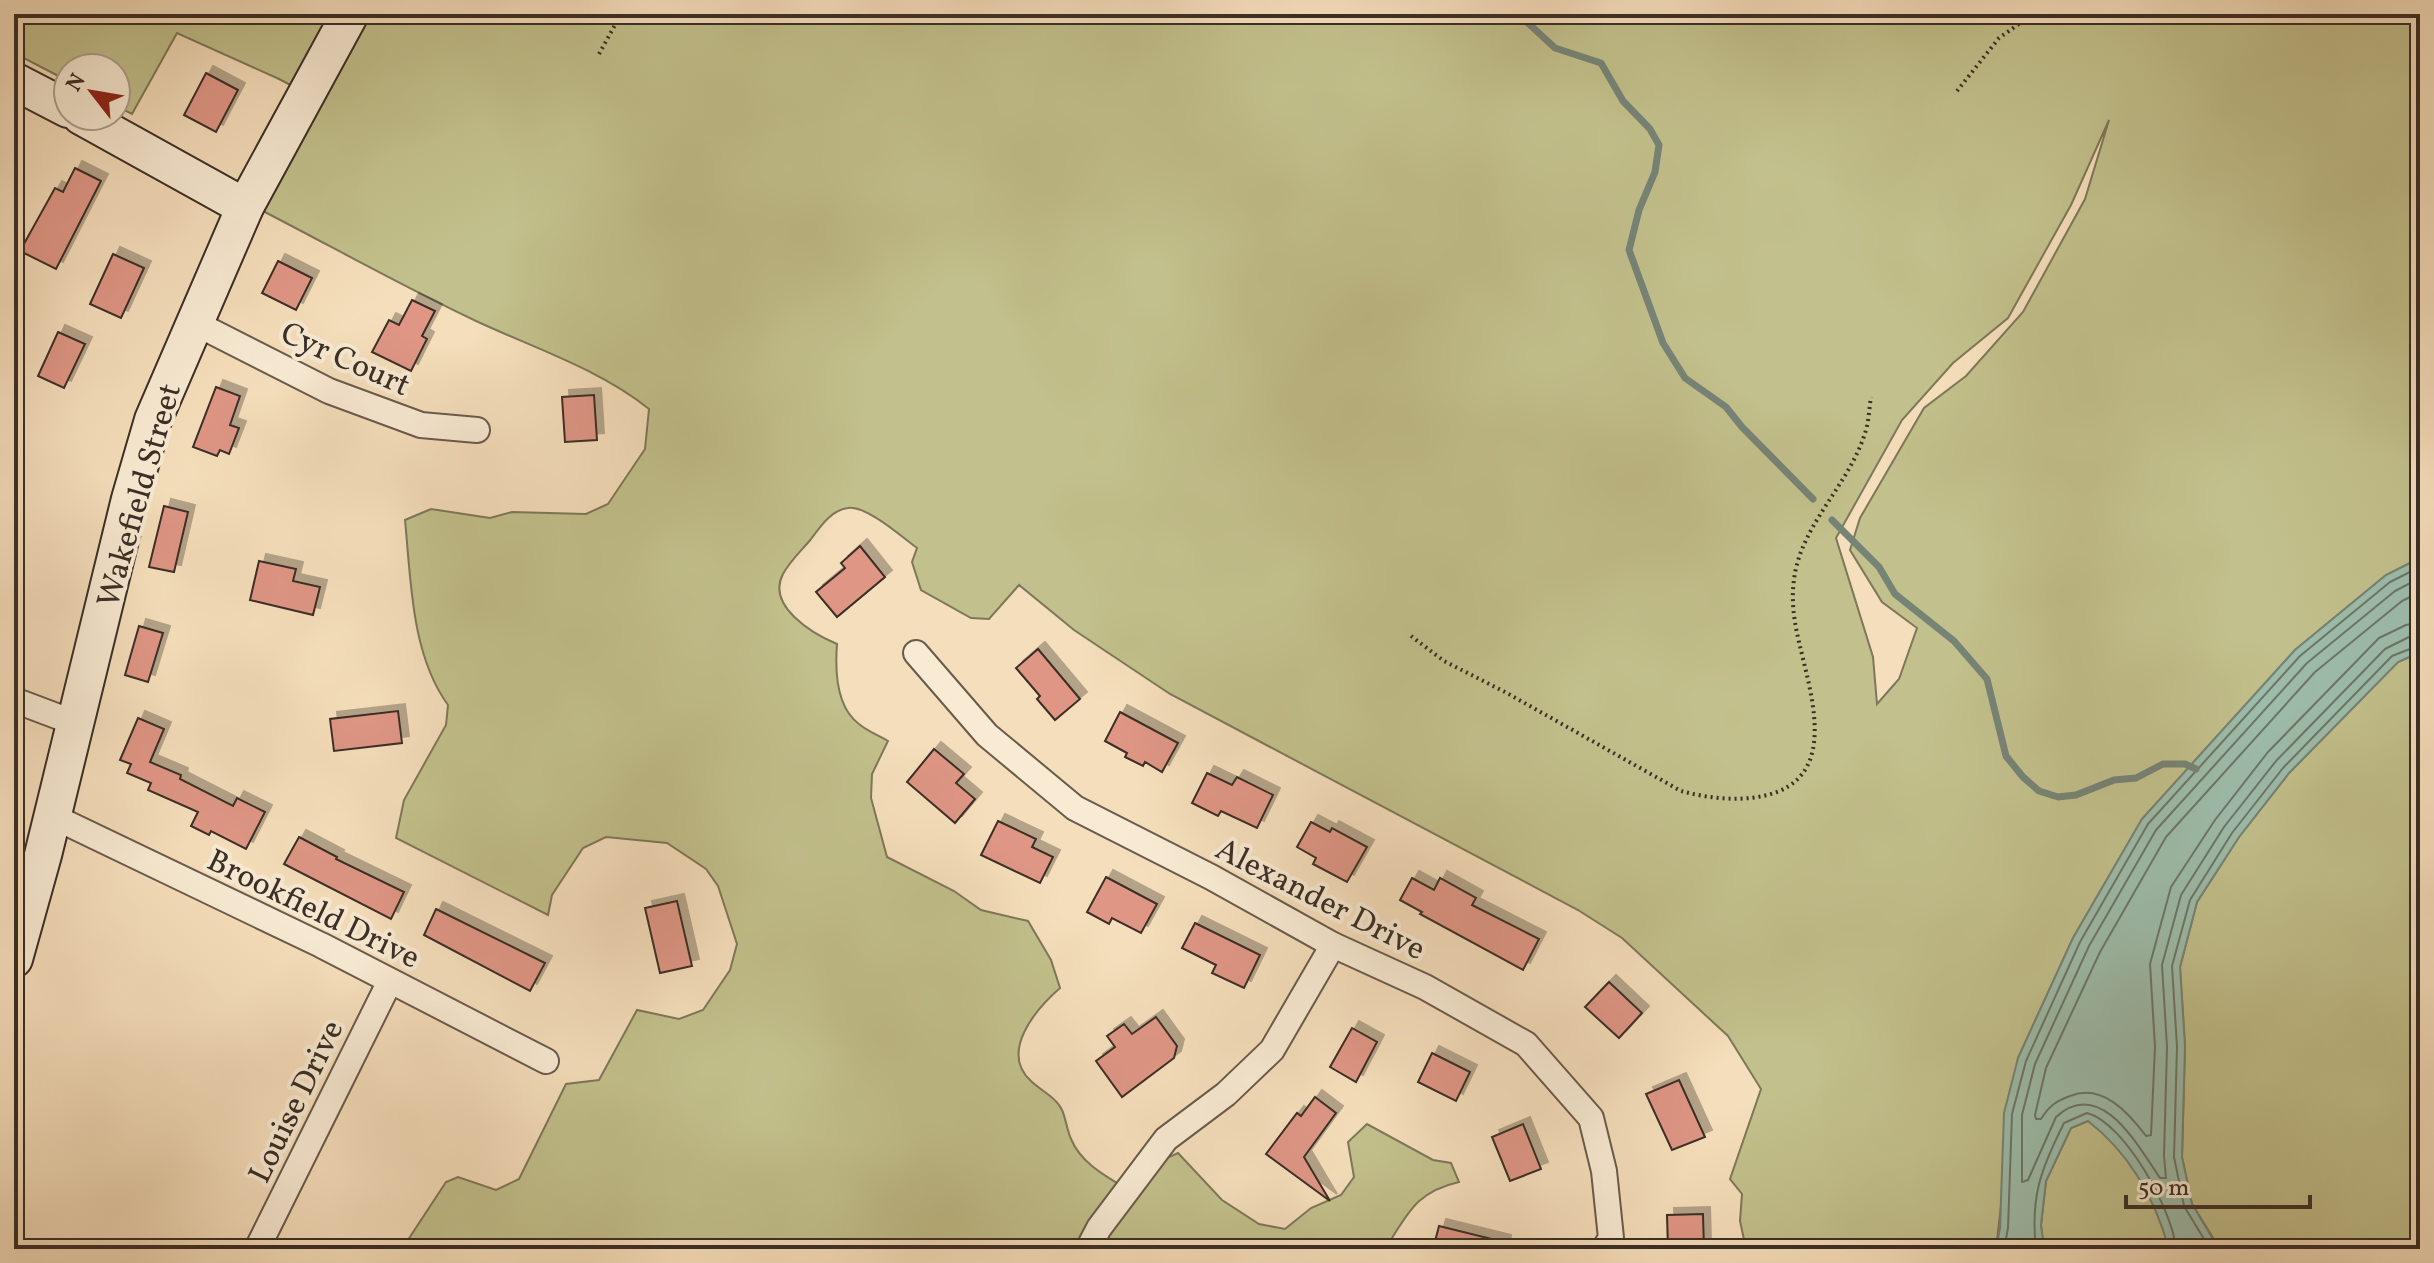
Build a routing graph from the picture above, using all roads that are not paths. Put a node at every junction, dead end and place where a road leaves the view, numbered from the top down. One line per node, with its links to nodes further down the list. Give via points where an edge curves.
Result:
1 (350, 14): 5 (street, Wakefield Street)
2 (14, 81): 3 (street)
3 (52, 101)
4 (110, 132): 5 (street)
5 (245, 207): 6 (street, Wakefield Street)
6 (195, 323): 7 (street, Cyr Court, via 329,391 421,425); 10 (street, Wakefield Street, via 153,420)
7 (477, 430)
8 (916, 653): 12 (street, Alexander Drive, via 987,735 1075,808)
9 (14, 700): 10 (street)
10 (75, 723): 11 (street, Wakefield Street)
11 (52, 816): 13 (street, Wakefield Street); 14 (street, Brookfield Drive)
12 (1333, 945): 17 (street, via 1272,1050 1226,1094 1166,1139); 18 (street, Alexander Drive, via 1425,987 1526,1044 1591,1118 1604,1171 1611,1238)
13 (14, 959)
14 (390, 981): 15 (street, Brookfield Drive); 16 (street, Louise Drive)
15 (546, 1061)
16 (257, 1249)
17 (1088, 1249)
18 (1604, 1249)

